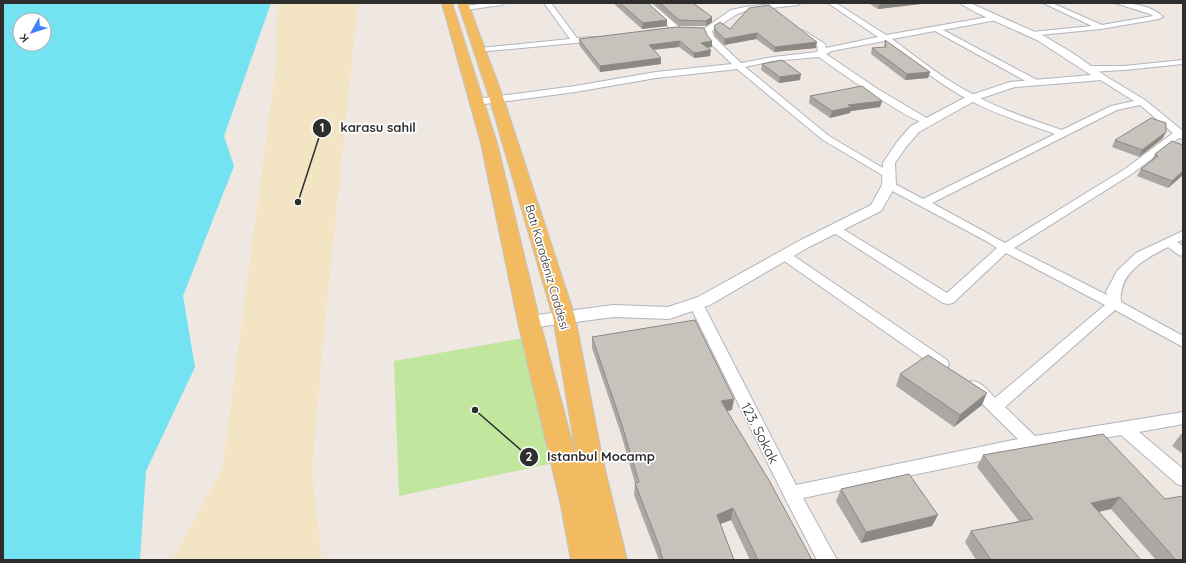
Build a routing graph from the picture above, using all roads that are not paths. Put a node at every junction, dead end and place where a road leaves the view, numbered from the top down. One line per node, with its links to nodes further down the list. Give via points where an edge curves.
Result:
1 (447, 3): 32 (main road)
2 (502, 3): 11 (street)
3 (547, 3): 23 (street)
4 (647, 3): 19 (street)
5 (736, 3): 13 (street)
6 (798, 3): 12 (street)
7 (831, 3): 22 (street)
8 (963, 3): 15 (street)
9 (1046, 3): 17 (street)
10 (1118, 3): 17 (street, via 1153,12 1159,17)
11 (464, 5): 24 (main road, Batı Karadeniz Caddesi)
12 (771, 6): 13 (street); 14 (street)
13 (745, 9): 27 (street, via 704,30)
14 (783, 16)
15 (994, 18): 18 (street); 20 (street)
16 (795, 26): 25 (street, via 822,46)
17 (1101, 27): 20 (street)
18 (935, 28): 22 (street); 29 (street)
19 (676, 30)
20 (1032, 34): 28 (street)
21 (606, 38): 23 (street)
22 (885, 38): 25 (street, via 830,49); 30 (street)
23 (575, 41): 24 (street)
24 (480, 50): 31 (main road, Batı Karadeniz Caddesi)
25 (820, 54): 27 (street); 34 (street, via 885,98)
26 (1183, 62): 28 (street)
27 (739, 66): 31 (street, via 656,75); 37 (street, via 826,138)
28 (1096, 73): 29 (street); 33 (street)
29 (1034, 82): 30 (street, via 1014,84)
30 (972, 98): 34 (street); 36 (street)
31 (497, 100): 32 (street); 47 (main road, Batı Karadeniz Caddesi)
32 (477, 102): 48 (main road, via 489,142)
33 (1142, 102): 35 (street); 36 (street, via 1114,108)
34 (928, 122): 37 (street, via 915,129 888,163)
35 (1179, 131): 42 (street, via 1129,171)
36 (1062, 133): 38 (street)
37 (889, 181): 38 (street); 39 (street, via 876,208)
38 (923, 203): 42 (street)
39 (834, 229): 42 (street, via 948,300); 44 (street)
40 (1183, 235): 41 (street)
41 (1169, 242): 43 (street); 46 (street, via 1140,256 1122,274 1113,292)
42 (1005, 248): 46 (street)
43 (1183, 252)
44 (784, 255): 45 (street); 50 (street, via 975,387)
45 (696, 304): 47 (street, via 669,313 614,311); 55 (street, 123. Sokak)
46 (1114, 304): 49 (street); 50 (street)
47 (564, 318): 48 (street); 57 (main road, Batı Karadeniz Caddesi, via 589,457)
48 (529, 322): 56 (main road, via 574,501)
49 (1183, 342)
50 (995, 407): 53 (street)
51 (1183, 418): 52 (street)
52 (1124, 428): 53 (street); 54 (street)
53 (1032, 443): 55 (street)
54 (1183, 479)
55 (790, 493): 58 (street, 123. Sokak)
56 (586, 560)
57 (612, 560)
58 (828, 560)

